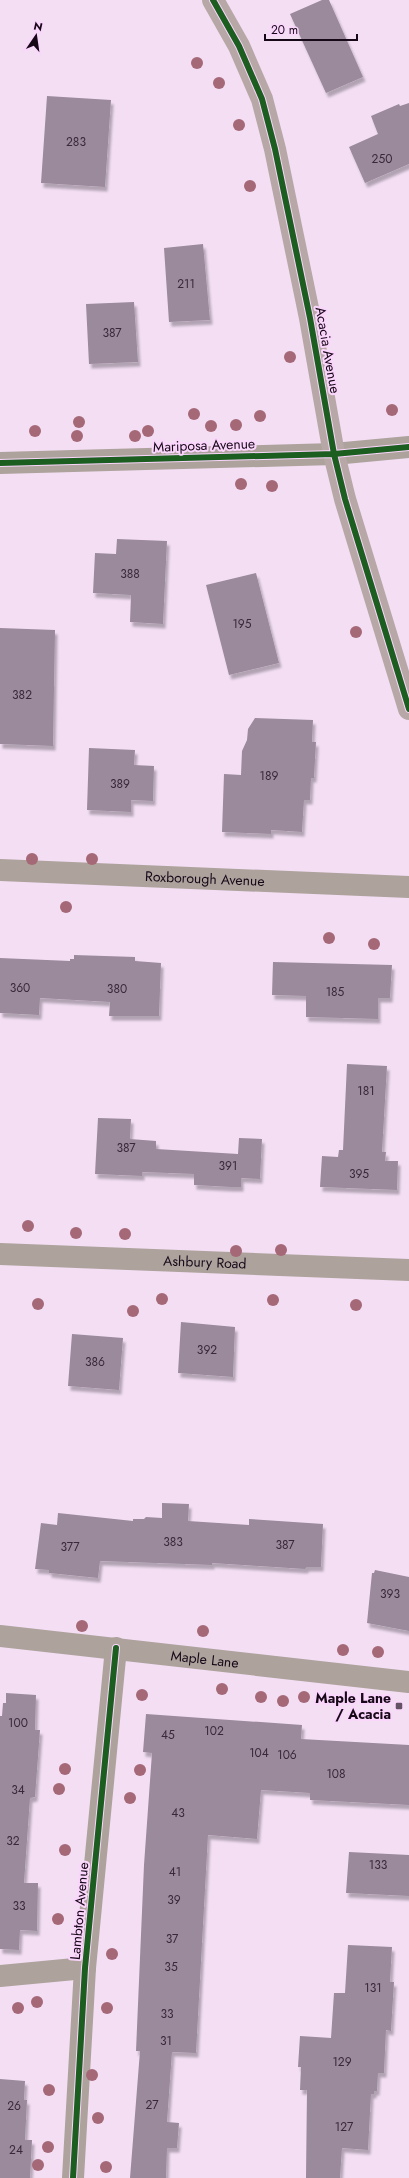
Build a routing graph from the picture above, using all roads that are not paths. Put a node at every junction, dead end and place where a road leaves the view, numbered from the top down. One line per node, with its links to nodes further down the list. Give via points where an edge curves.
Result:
1 (213, 0): 3 (street, Acacia Avenue, via 239,46 262,99 310,318)
2 (409, 447): 3 (street, Mariposa Avenue)
3 (334, 454): 4 (street, Mariposa Avenue); 5 (street, Acacia Avenue, via 345,499)
4 (0, 463)
5 (409, 709)
6 (0, 870): 7 (street, Roxborough Avenue)
7 (409, 887)
8 (0, 1254): 9 (street, Ashbury Road)
9 (409, 1270)
10 (0, 1636): 11 (street, Maple Lane)
11 (116, 1648): 12 (street, Maple Lane); 13 (street, Lambton Avenue)
12 (409, 1682)
13 (85, 1968): 14 (street); 15 (street, Lambton Avenue)
14 (0, 1976)
15 (73, 2178)

